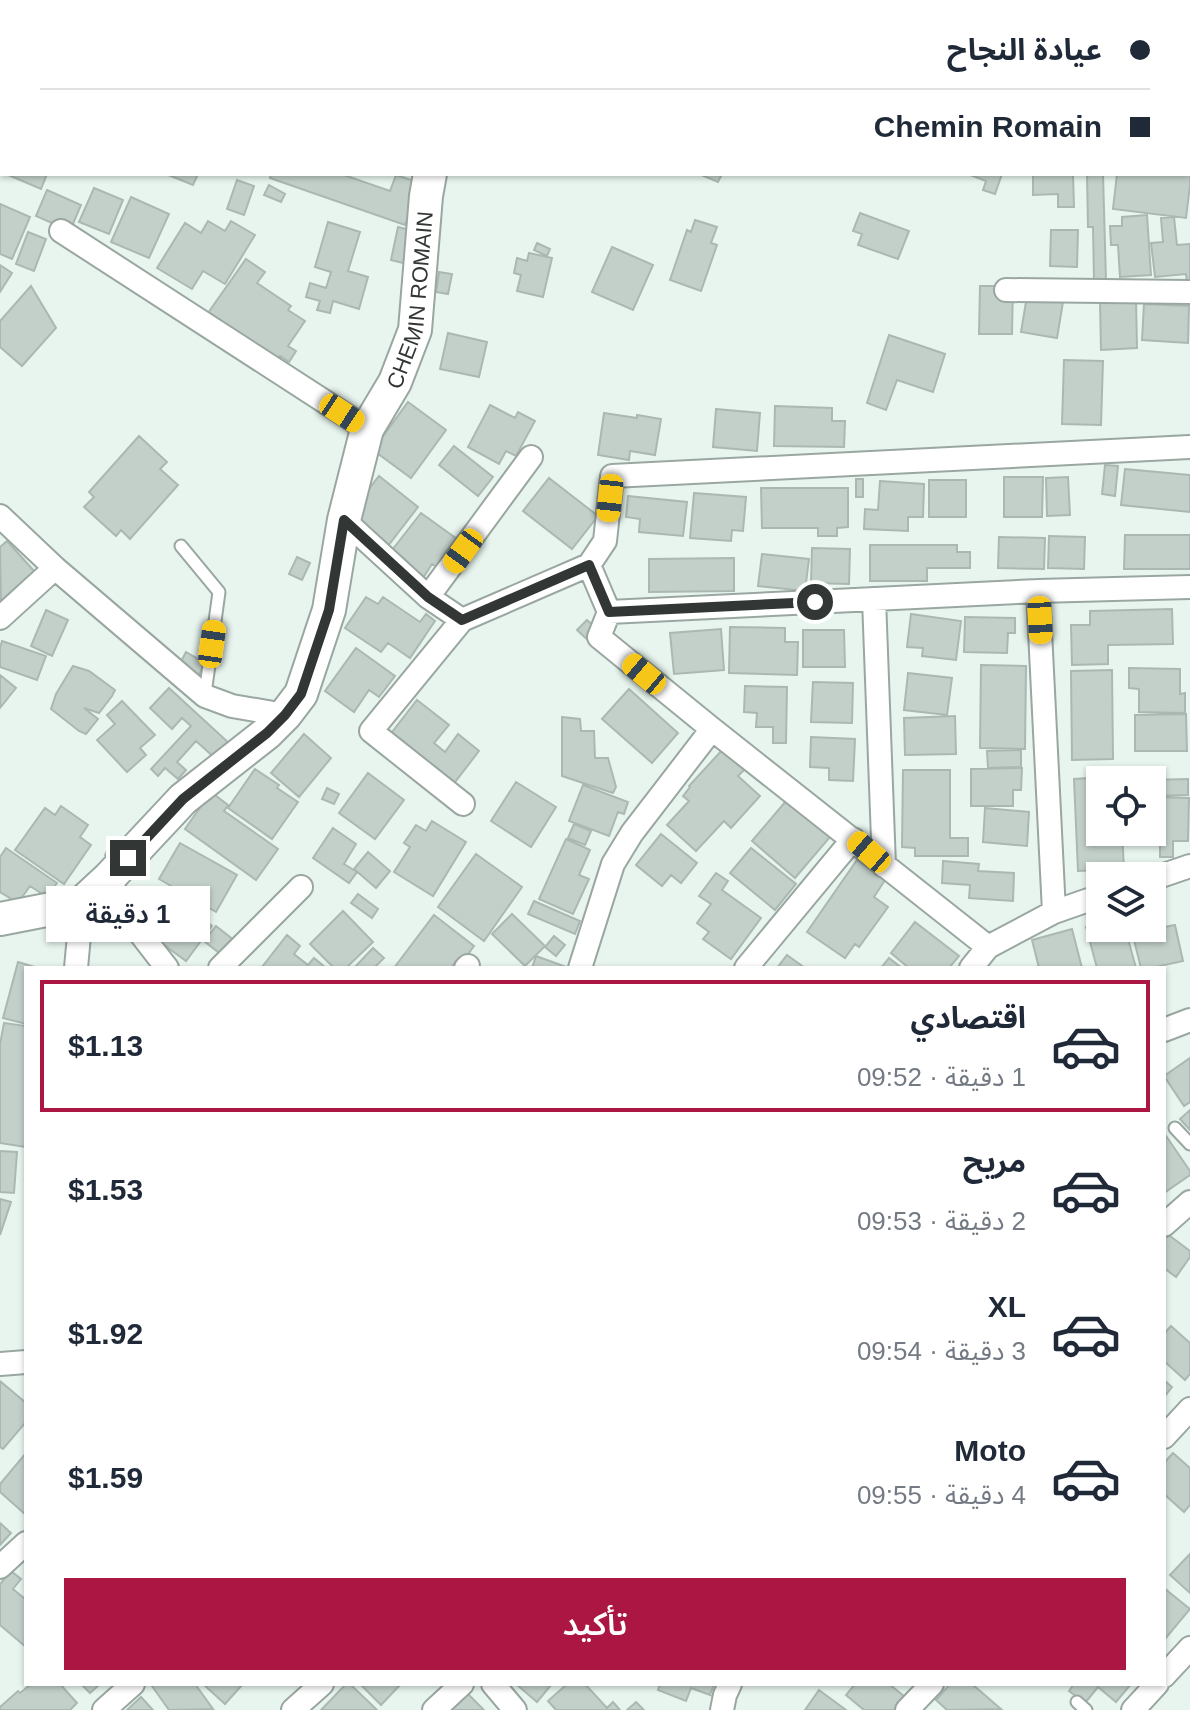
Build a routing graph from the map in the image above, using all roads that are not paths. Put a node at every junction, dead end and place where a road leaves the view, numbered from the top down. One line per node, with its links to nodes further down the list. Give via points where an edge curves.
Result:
1 (430, 176): 5 (street, CHEMIN ROMAIN, via 415,330 395,382)
2 (61, 231): 5 (street)
3 (1006, 290): 4 (street)
4 (1190, 292)
5 (367, 429): 9 (street, CHEMIN ROMAIN)
6 (1190, 447): 11 (street, via 612,476 605,541)
7 (531, 457): 15 (street)
8 (0, 516): 12 (street)
9 (344, 520): 15 (street); 21 (street, CHEMIN ROMAIN, via 329,610 301,694)
10 (181, 546): 20 (lane, via 219,592)
11 (589, 565): 17 (street); 19 (street)
12 (55, 568): 18 (street); 20 (street)
13 (1190, 587): 14 (street)
14 (1038, 591): 16 (street); 32 (street)
15 (428, 597): 19 (street)
16 (874, 599): 17 (street); 25 (street)
17 (609, 612): 22 (street, via 599,637)
18 (0, 618)
19 (462, 620): 23 (street, via 371,731)
20 (205, 696): 21 (street)
21 (285, 715): 28 (street, CHEMIN ROMAIN, via 183,799)
22 (712, 729): 24 (street); 38 (street, via 613,864)
23 (463, 804)
24 (853, 839): 25 (street); 39 (street)
25 (884, 866): 34 (street)
26 (1190, 866): 27 (street)
27 (1166, 874)
28 (109, 878): 31 (street, CHEMIN ROMAIN); 36 (street, via 126,915)
29 (301, 887): 37 (street)
30 (1086, 901): 32 (street)
31 (82, 903): 33 (street); 35 (street)
32 (1054, 912): 34 (street)
33 (0, 919)
34 (988, 947): 40 (street)
35 (76, 966)
36 (165, 966)
37 (222, 966)
38 (581, 966)
39 (748, 966)
40 (973, 966)
41 (1190, 1020): 42 (street)
42 (1166, 1029)
43 (1175, 1128): 44 (lane)
44 (1190, 1144)
45 (1190, 1202): 46 (street)
46 (1166, 1223)
47 (24, 1362): 48 (street)
48 (0, 1364)
49 (1190, 1409): 50 (street)
50 (1166, 1435)
51 (24, 1545): 52 (street)
52 (0, 1567)
53 (1190, 1648): 54 (street)
54 (1166, 1674)
55 (131, 1686): 62 (street)
56 (320, 1686): 63 (street)
57 (460, 1686): 64 (street)
58 (495, 1686): 65 (street)
59 (930, 1686): 67 (street)
60 (1155, 1686): 68 (street)
61 (726, 1696): 66 (street)
62 (104, 1710)
63 (293, 1710)
64 (434, 1710)
65 (515, 1710)
66 (704, 1710)
67 (907, 1710)
68 (1133, 1710)

